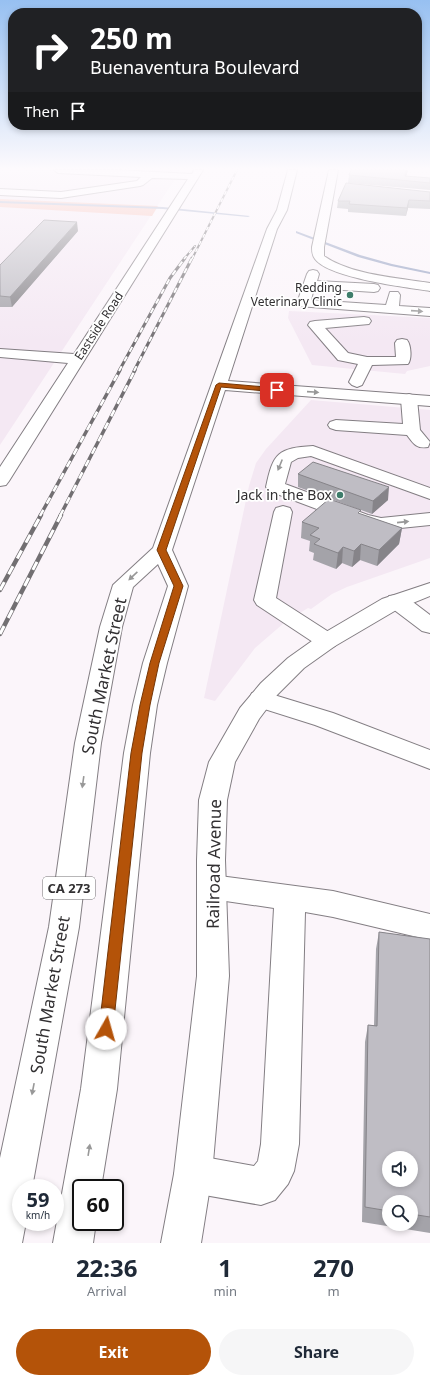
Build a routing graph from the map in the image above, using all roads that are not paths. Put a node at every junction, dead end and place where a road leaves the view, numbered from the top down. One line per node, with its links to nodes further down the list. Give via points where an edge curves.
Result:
1 (162, 228): 12 (main road, Eastside Road)
2 (273, 228): 14 (main road, South Market Street / CA 273)
3 (323, 228): 4 (main road, via 318,254 321,259 333,266)
4 (430, 287): 6 (main road)
5 (394, 295): 6 (main road); 7 (main road); 7 (main road, via 371,287 311,279 303,303)
6 (418, 297)
7 (392, 309): 8 (main road, one-way to 8)
8 (430, 312)
9 (364, 321): 13 (main road, via 315,325 343,357)
10 (402, 343): 13 (main road, via 403,361)
11 (0, 353): 12 (main road)
12 (77, 359): 21 (main road, Eastside Road)
13 (367, 361): 15 (main road)
14 (222, 379): 15 (main road); 17 (main road, one-way to 17); 25 (main road, South Market Street / CA 273)
15 (357, 382): 16 (main road)
16 (430, 387)
17 (408, 400): 18 (main road); 20 (main road)
18 (430, 401)
19 (336, 425): 20 (main road)
20 (424, 442)
21 (0, 481)
22 (430, 494): 24 (main road, one-way to 24, via 312,451 296,451 286,456 279,463 275,487 381,524)
23 (283, 512): 29 (main road, via 265,600)
24 (430, 519)
25 (162, 550): 36 (main road, one-way to 25, via 99,1090 137,753 155,663 178,586); 38 (main road, South Market Street / CA 273, one-way to 38, via 123,585 111,627 88,743 64,927)
26 (430, 589): 27 (main road, Railroad Avenue)
27 (397, 601): 28 (main road); 29 (main road, Railroad Avenue)
28 (430, 626)
29 (327, 641): 30 (main road, Railroad Avenue, via 296,662)
30 (261, 699): 31 (main road, via 324,719); 32 (main road, Railroad Avenue, via 249,714 222,762 213,800)
31 (430, 760)
32 (212, 887): 33 (main road); 35 (main road, Railroad Avenue, via 213,976)
33 (290, 897): 34 (main road, via 333,904); 35 (main road, via 280,1144 276,1171 261,1186)
34 (430, 927)
35 (193, 1174): 40 (main road, Railroad Avenue)
36 (84, 1179)
37 (75, 1231): 39 (main road)
38 (2, 1243)
39 (73, 1243)
40 (181, 1243)

